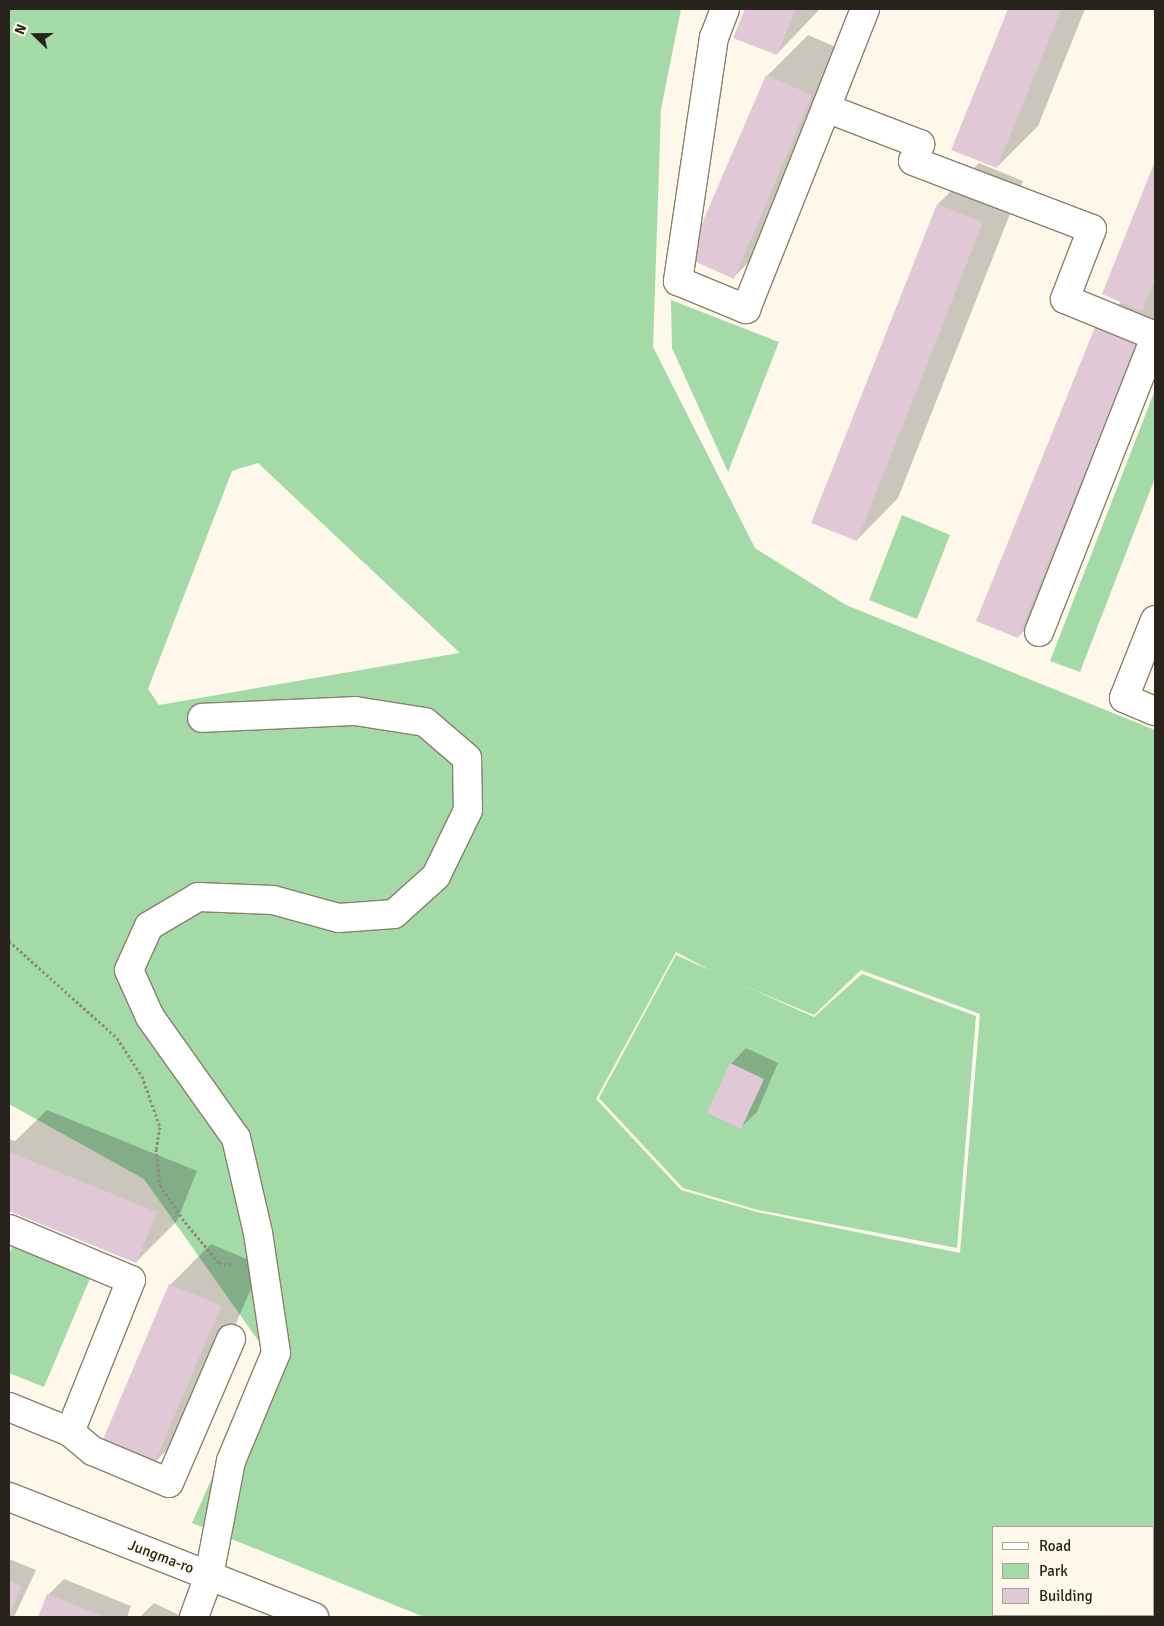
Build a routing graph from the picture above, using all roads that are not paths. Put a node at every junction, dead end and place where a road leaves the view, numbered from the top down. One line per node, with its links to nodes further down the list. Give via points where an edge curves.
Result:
1 (725, 9): 3 (street, via 714,37 678,281 746,309)
2 (865, 9): 3 (street)
3 (826, 108): 4 (street, via 920,144 913,161 1092,230 1065,299)
4 (1155, 336): 6 (street)
5 (1155, 620): 7 (street, via 1124,698)
6 (1039, 632)
7 (1155, 711)
8 (202, 718): 14 (street, via 355,711 425,722 467,758 468,810 436,876 394,914 339,918 273,900 198,897 149,926 129,970 150,1018 236,1138 258,1232 276,1353 231,1461)
9 (9, 1229): 12 (street, via 131,1280)
10 (231, 1340): 12 (street, via 168,1483 93,1451)
11 (9, 1407): 12 (street)
12 (70, 1432)
13 (9, 1497): 14 (street, Jungma-ro)
14 (209, 1576): 15 (street, Jungma-ro); 16 (street)
15 (285, 1612): 17 (street, Jungma-ro)
16 (194, 1617)
17 (314, 1617)

